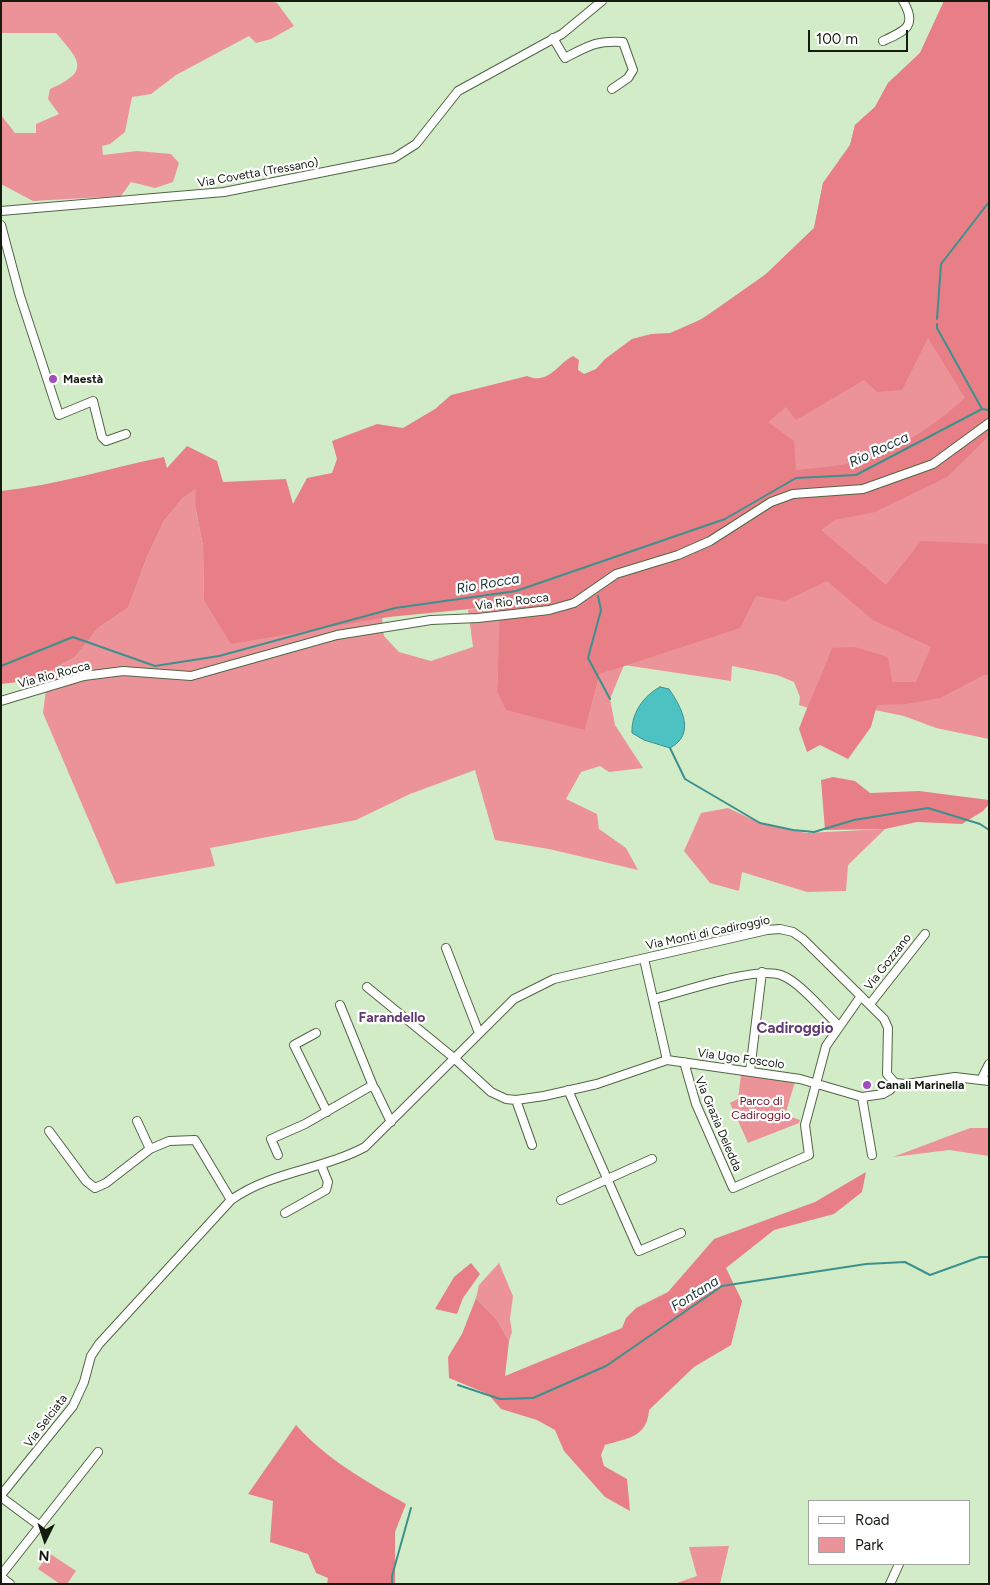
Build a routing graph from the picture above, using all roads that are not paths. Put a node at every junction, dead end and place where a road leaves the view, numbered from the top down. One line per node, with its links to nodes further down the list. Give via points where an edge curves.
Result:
1 (602, 1): 3 (street)
2 (903, 1): 4 (street, via 911,17 909,24)
3 (553, 38): 5 (street, via 566,58 591,44 623,42 633,70 628,78); 6 (street, Via Covetta (Tressano), via 458,91 416,144 394,158 224,192)
4 (883, 41)
5 (612, 88)
6 (1, 211)
7 (1, 225): 9 (street, via 20,296 59,415 93,401 102,438 106,441)
8 (989, 423): 10 (street, Via Rio Rocca, via 932,464 864,489 793,494 772,502 710,541 678,555 616,574 574,603 549,610 431,620 337,635 192,676 123,672 84,676)
9 (126, 434)
10 (1, 701)
11 (925, 934): 18 (street, Via Gozzano)
12 (446, 948): 21 (street)
13 (644, 959): 16 (street, Via Monti di Cadiroggio, via 780,929 803,939); 17 (street); 21 (street, Via Monti di Cadiroggio, via 538,985 514,999)
14 (762, 972): 17 (street); 20 (street, via 781,975); 27 (street)
15 (367, 987): 23 (street)
16 (860, 996): 18 (street, Via Monti di Cadiroggio); 20 (street)
17 (654, 999): 24 (street)
18 (870, 1004): 30 (street, Via Monti di Cadiroggio, via 888,1028 887,1074)
19 (340, 1005): 31 (street)
20 (838, 1025): 29 (street, via 826,1046)
21 (479, 1032): 23 (street, Via Monti di Cadiroggio)
22 (316, 1033): 35 (street, via 294,1045)
23 (454, 1058): 34 (street, via 491,1092); 37 (street, Via Monti di Cadiroggio)
24 (667, 1060): 25 (street, Via Ugo Foscolo); 32 (street)
25 (684, 1062): 27 (street, Via Ugo Foscolo); 29 (street, Via Grazia Deledda, via 696,1104 733,1188 808,1155 805,1125)
26 (989, 1064): 28 (street)
27 (750, 1071): 29 (street, Via Ugo Foscolo)
28 (985, 1080): 30 (street, via 949,1077)
29 (816, 1083): 33 (street, Via Ugo Foscolo)
30 (895, 1083): 33 (street, via 883,1094)
31 (374, 1086): 35 (street); 37 (street)
32 (568, 1090): 34 (street); 45 (street)
33 (862, 1097): 42 (street)
34 (516, 1100): 39 (street)
35 (327, 1112): 41 (street, via 271,1139)
36 (137, 1121): 40 (street)
37 (391, 1122): 44 (street, Via Monti di Cadiroggio, via 365,1147)
38 (49, 1131): 40 (street, via 86,1181 95,1188)
39 (532, 1145)
40 (150, 1149): 46 (street, via 169,1142 195,1140)
41 (278, 1155)
42 (872, 1155)
43 (652, 1159): 45 (street)
44 (321, 1164): 46 (street, Via Monti di Cadiroggio, via 254,1185); 48 (street, via 328,1182 326,1190)
45 (608, 1180): 47 (street); 49 (street, via 639,1251)
46 (232, 1200): 50 (street, Via Monti di Cadiroggio)
47 (561, 1200)
48 (285, 1213)
49 (681, 1233)
50 (174, 1263): 52 (street, Via Selciata, via 99,1344 91,1356 73,1406)
51 (98, 1452): 53 (street)
52 (1, 1496): 53 (street)
53 (40, 1526): 55 (street)
54 (899, 1565): 57 (street)
55 (1, 1576): 56 (street)
56 (10, 1584)
57 (890, 1584)

